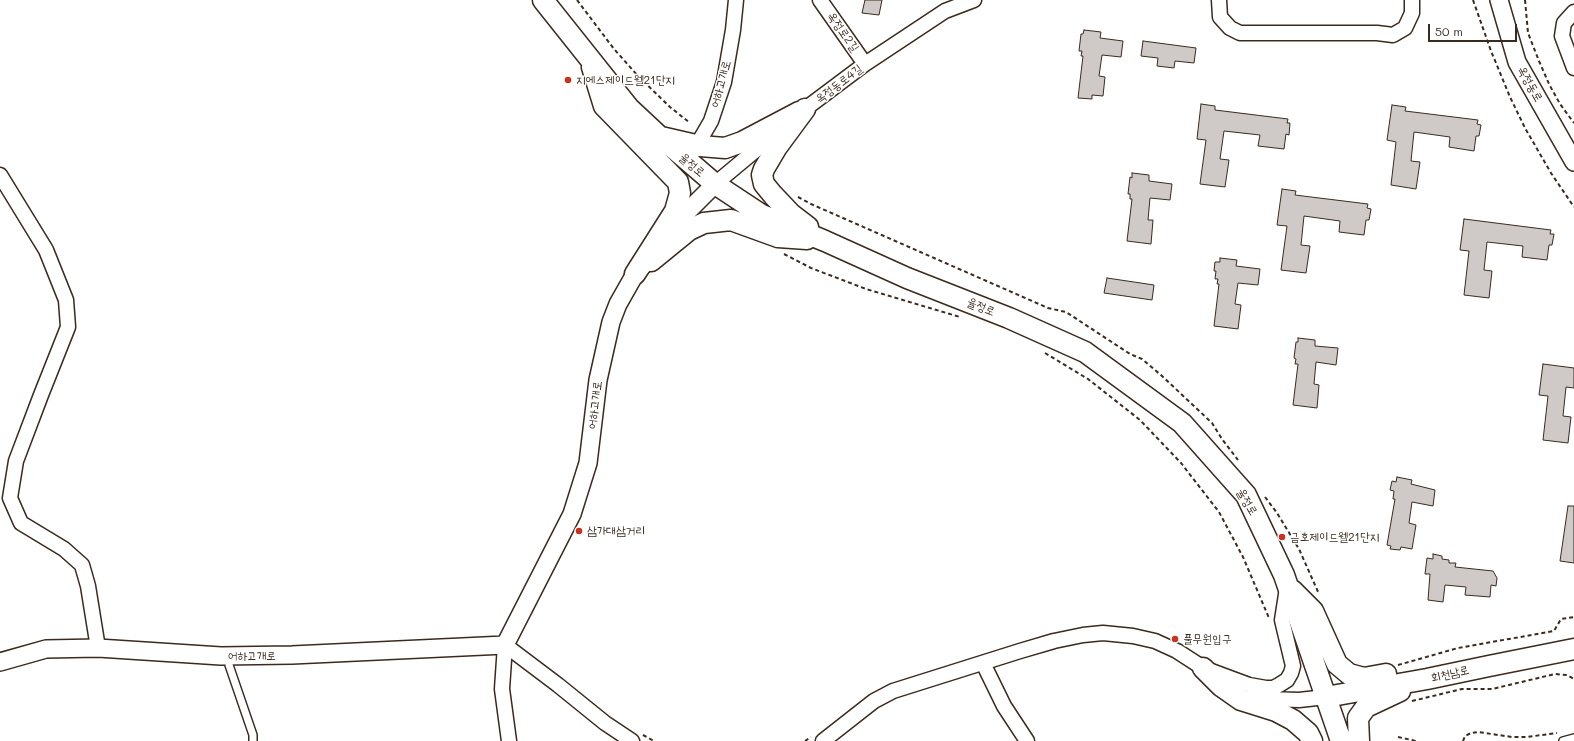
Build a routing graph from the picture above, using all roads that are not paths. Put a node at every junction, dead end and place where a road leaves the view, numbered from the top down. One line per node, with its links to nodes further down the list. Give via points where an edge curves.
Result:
1 (543, 0): 9 (main road)
2 (736, 0): 13 (street, 어하고개로, via 724,82 711,121)
3 (820, 0): 10 (street, 옥정로2길)
4 (974, 0): 10 (street, 옥정동로4길, via 945,11)
5 (1219, 0): 6 (street, via 1220,17 1230,28 1240,33 1393,35 1405,28 1412,13)
6 (1412, 0)
7 (1499, 0): 14 (street, 옥정동로, via 1517,62)
8 (1574, 12): 11 (street, via 1564,23 1562,36)
9 (589, 57): 13 (main road, via 629,108 659,136); 18 (main road, via 604,106 678,182 680,193 675,211)
10 (865, 64): 12 (street, 옥정동로4길)
11 (1574, 68)
12 (805, 109): 13 (main road, via 742,142 725,148); 16 (street, 옥정동로4길); 17 (main road, via 777,147 762,176 772,196)
13 (692, 153): 16 (main road, 율정로)
14 (1574, 162)
15 (0, 174): 21 (street, via 46,250 66,300 68,327 16,461 10,498 21,523 64,549 82,565)
16 (715, 184): 17 (main road, 율정로, via 762,215); 18 (street, 어하고개로, via 688,210)
17 (825, 241): 18 (main road, via 778,237 731,220 704,222 689,230); 19 (main road, 율정로, via 1085,352 1182,423 1246,495)
18 (636, 274): 20 (street, 어하고개로, via 618,304 611,322 598,380 588,463 572,514)
19 (1288, 586): 26 (street, via 1282,620 1293,666 1287,680 1273,688 1266,688 1249,685); 27 (main road, via 1313,611 1337,664 1348,674 1364,678 1389,674); 28 (main road, 율정로)
20 (505, 645): 23 (street, 어하고개로); 31 (street, 어하고개로, via 502,689); 32 (street)
21 (98, 648): 23 (street, 어하고개로); 24 (street, 어하고개로, via 46,649)
22 (1574, 649): 27 (main road, 회천남로)
23 (229, 656): 30 (lane, via 229,665)
24 (0, 662)
25 (983, 663): 26 (street, via 1054,641 1103,633 1155,641 1177,651); 33 (street, via 893,691 874,701); 34 (street, via 1004,706)
26 (1203, 668): 28 (street, via 1243,692 1268,699 1299,700); 35 (main road, via 1221,686 1241,700 1276,711 1293,720 1308,733)
27 (1428, 679): 28 (main road, 회천남로); 37 (main road, via 1366,707 1358,718)
28 (1326, 697): 36 (main road, 율정로)
29 (1574, 738): 38 (lane)
30 (254, 741)
31 (509, 741)
32 (632, 741)
33 (823, 741)
34 (1027, 741)
35 (1312, 741)
36 (1341, 741)
37 (1359, 741)
38 (1563, 741)

